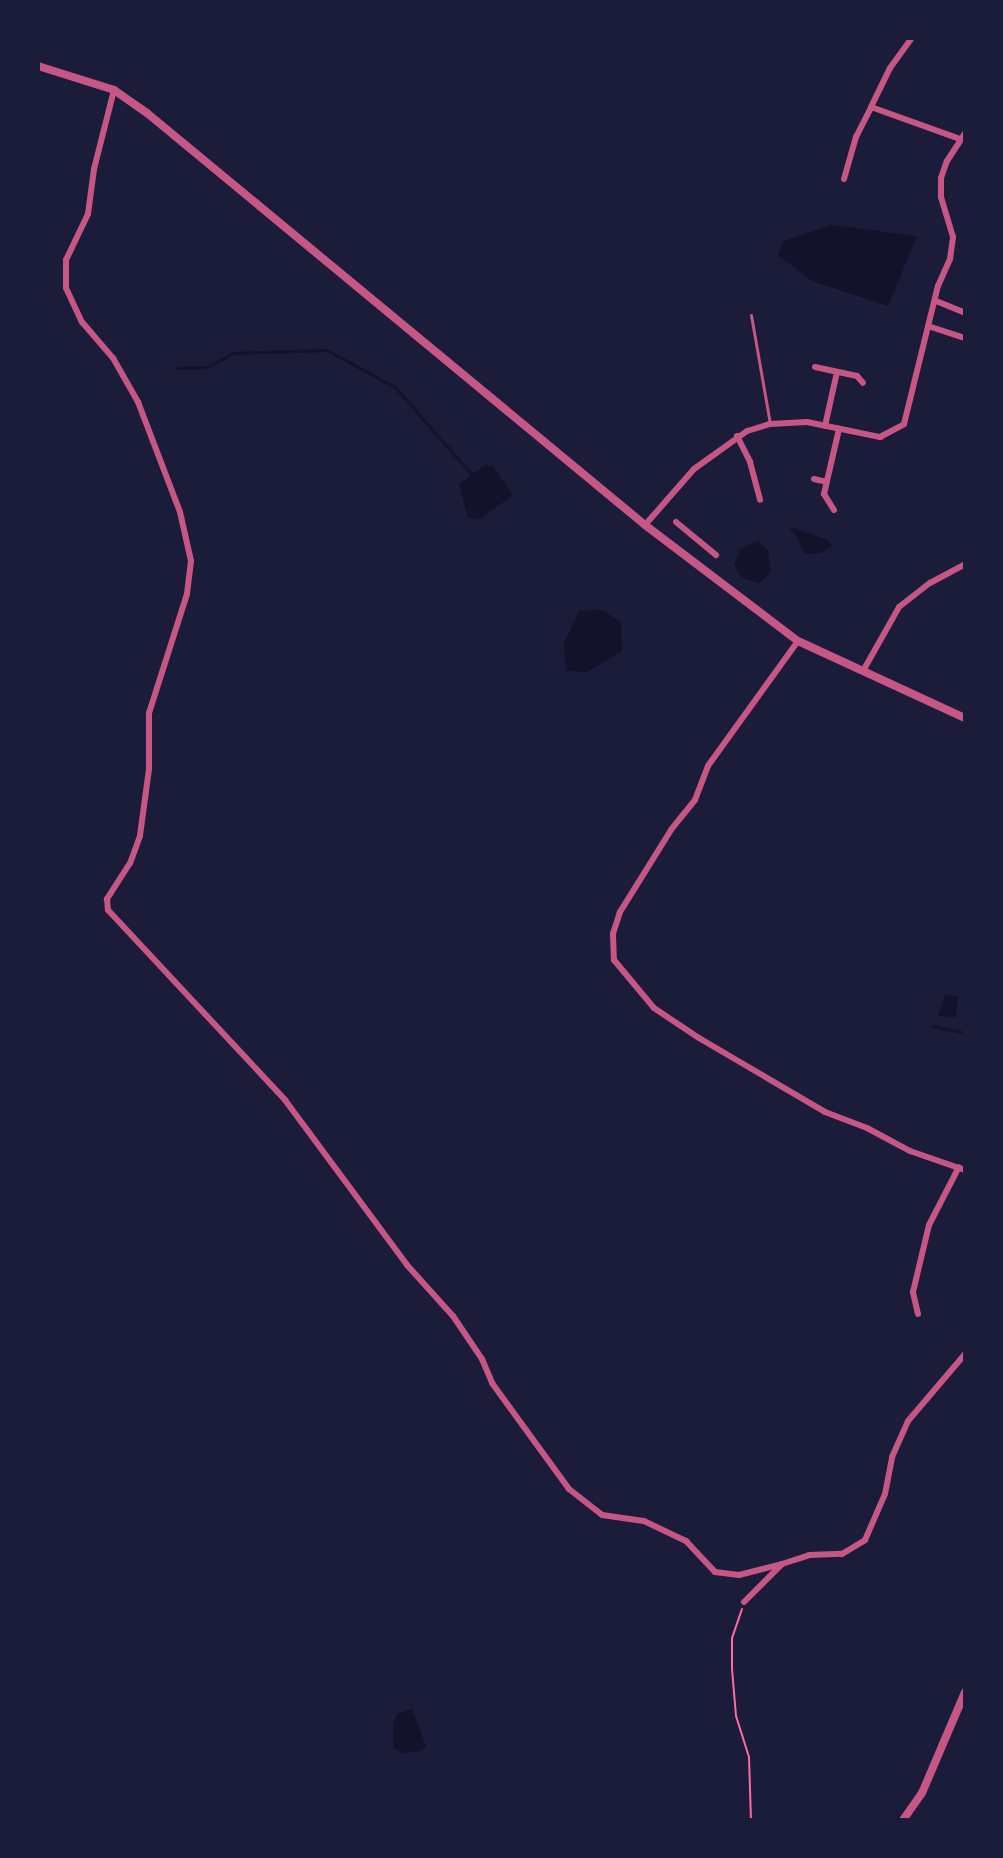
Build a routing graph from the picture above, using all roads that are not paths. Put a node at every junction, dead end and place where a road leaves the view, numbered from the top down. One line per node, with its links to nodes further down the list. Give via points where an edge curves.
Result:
1 (912, 38): 4 (street)
2 (38, 66): 3 (street)
3 (114, 90): 24 (street, via 316,250); 35 (street, via 88,214 66,260 66,288 82,322 113,358 138,402 180,512 191,561 187,594 149,713 149,769 140,836 107,899 108,910 285,1100 407,1265 453,1316 492,1383 569,1489 602,1515 644,1521 686,1541 715,1572 739,1575)
4 (871, 107): 5 (street); 6 (street)
5 (963, 136): 7 (street, via 941,178 953,237)
6 (844, 179)
7 (936, 301): 8 (street); 10 (street)
8 (965, 313)
9 (751, 315): 15 (lane)
10 (928, 326): 11 (street); 17 (street, via 904,424 880,437)
11 (965, 338)
12 (815, 367): 13 (street)
13 (837, 372): 14 (street, via 857,376); 16 (street)
14 (863, 383)
15 (770, 424): 16 (street); 18 (street)
16 (825, 426): 17 (street)
17 (839, 429): 20 (street)
18 (737, 436): 21 (street); 24 (street, via 694,469)
19 (814, 479): 20 (street)
20 (827, 482): 22 (street, via 824,494)
21 (760, 500)
22 (834, 510)
23 (676, 522): 25 (street)
24 (645, 525): 27 (street)
25 (701, 543): 26 (street); 27 (street)
26 (716, 555)
27 (688, 558): 29 (street)
28 (965, 564): 30 (street, via 899,607)
29 (798, 641): 30 (street); 32 (street, via 708,766 695,800 620,912 613,934 614,960 654,1008 699,1038 825,1112)
30 (863, 671): 31 (street)
31 (965, 718)
32 (962, 1169): 33 (street, via 929,1225 913,1292)
33 (918, 1314)
34 (965, 1354): 35 (street, via 908,1421 865,1540 842,1554 809,1555)
35 (782, 1564): 36 (street)
36 (744, 1602)
37 (965, 1692): 38 (street, via 922,1793)
38 (903, 1820)

